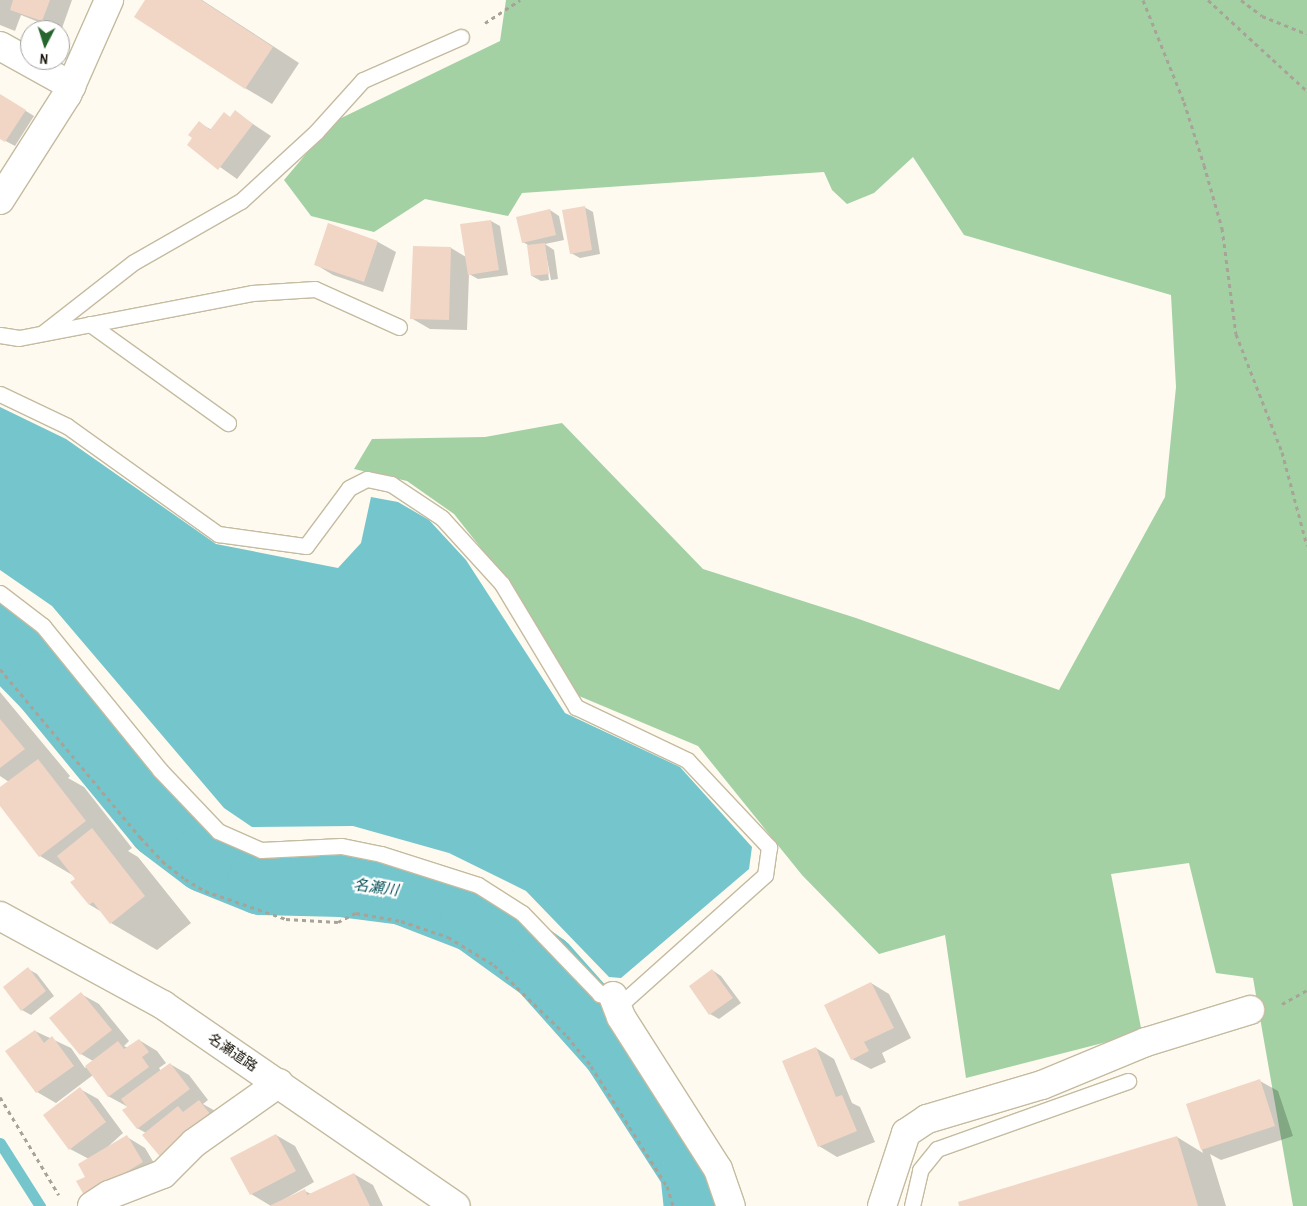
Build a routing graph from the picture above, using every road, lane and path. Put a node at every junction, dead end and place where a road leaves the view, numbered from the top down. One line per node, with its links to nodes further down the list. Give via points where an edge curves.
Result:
1 (109, 0): 9 (street)
2 (520, 0): 7 (path)
3 (1143, 0): 18 (path, via 1184,102 1204,166 1222,228 1236,334 1282,452)
4 (1208, 0): 10 (path)
5 (1241, 0): 6 (path, via 1262,16)
6 (1307, 34)
7 (462, 37): 14 (lane, via 363,80 316,132 241,201 134,262)
8 (0, 46): 9 (street)
9 (72, 86): 11 (street)
10 (1307, 91)
11 (0, 200)
12 (90, 324): 13 (lane, via 252,293 315,289); 14 (lane); 17 (lane)
13 (398, 327)
14 (43, 333): 15 (lane, via 19,338)
15 (0, 335)
16 (0, 394): 22 (lane, via 68,426 218,534 306,546 349,488 367,479 390,484 442,518 466,541 502,584 576,707 687,760 769,847 766,875 626,1000)
17 (228, 423)
18 (1307, 546)
19 (0, 593): 22 (lane, via 43,626 160,770 218,831 261,850 349,848 478,885 522,913 600,994)
20 (0, 669): 30 (path, via 140,837 184,879 205,891 286,919 338,922 356,914 401,921 448,937 494,964 567,1036 591,1066 667,1186)
21 (0, 916): 25 (street, 名瀬道路, via 163,1004)
22 (613, 996): 31 (street, via 621,1017 718,1169)
23 (1250, 1010): 32 (street, via 1146,1042 1042,1085 928,1119 906,1133)
24 (1128, 1081): 33 (lane, via 937,1149 920,1170)
25 (279, 1083): 28 (street, via 194,1143 163,1174 109,1194); 29 (street, 名瀬道路)
26 (0, 1097): 27 (path)
27 (61, 1198)
28 (92, 1206)
29 (456, 1206)
30 (673, 1206)
31 (731, 1206)
32 (882, 1206)
33 (912, 1206)

